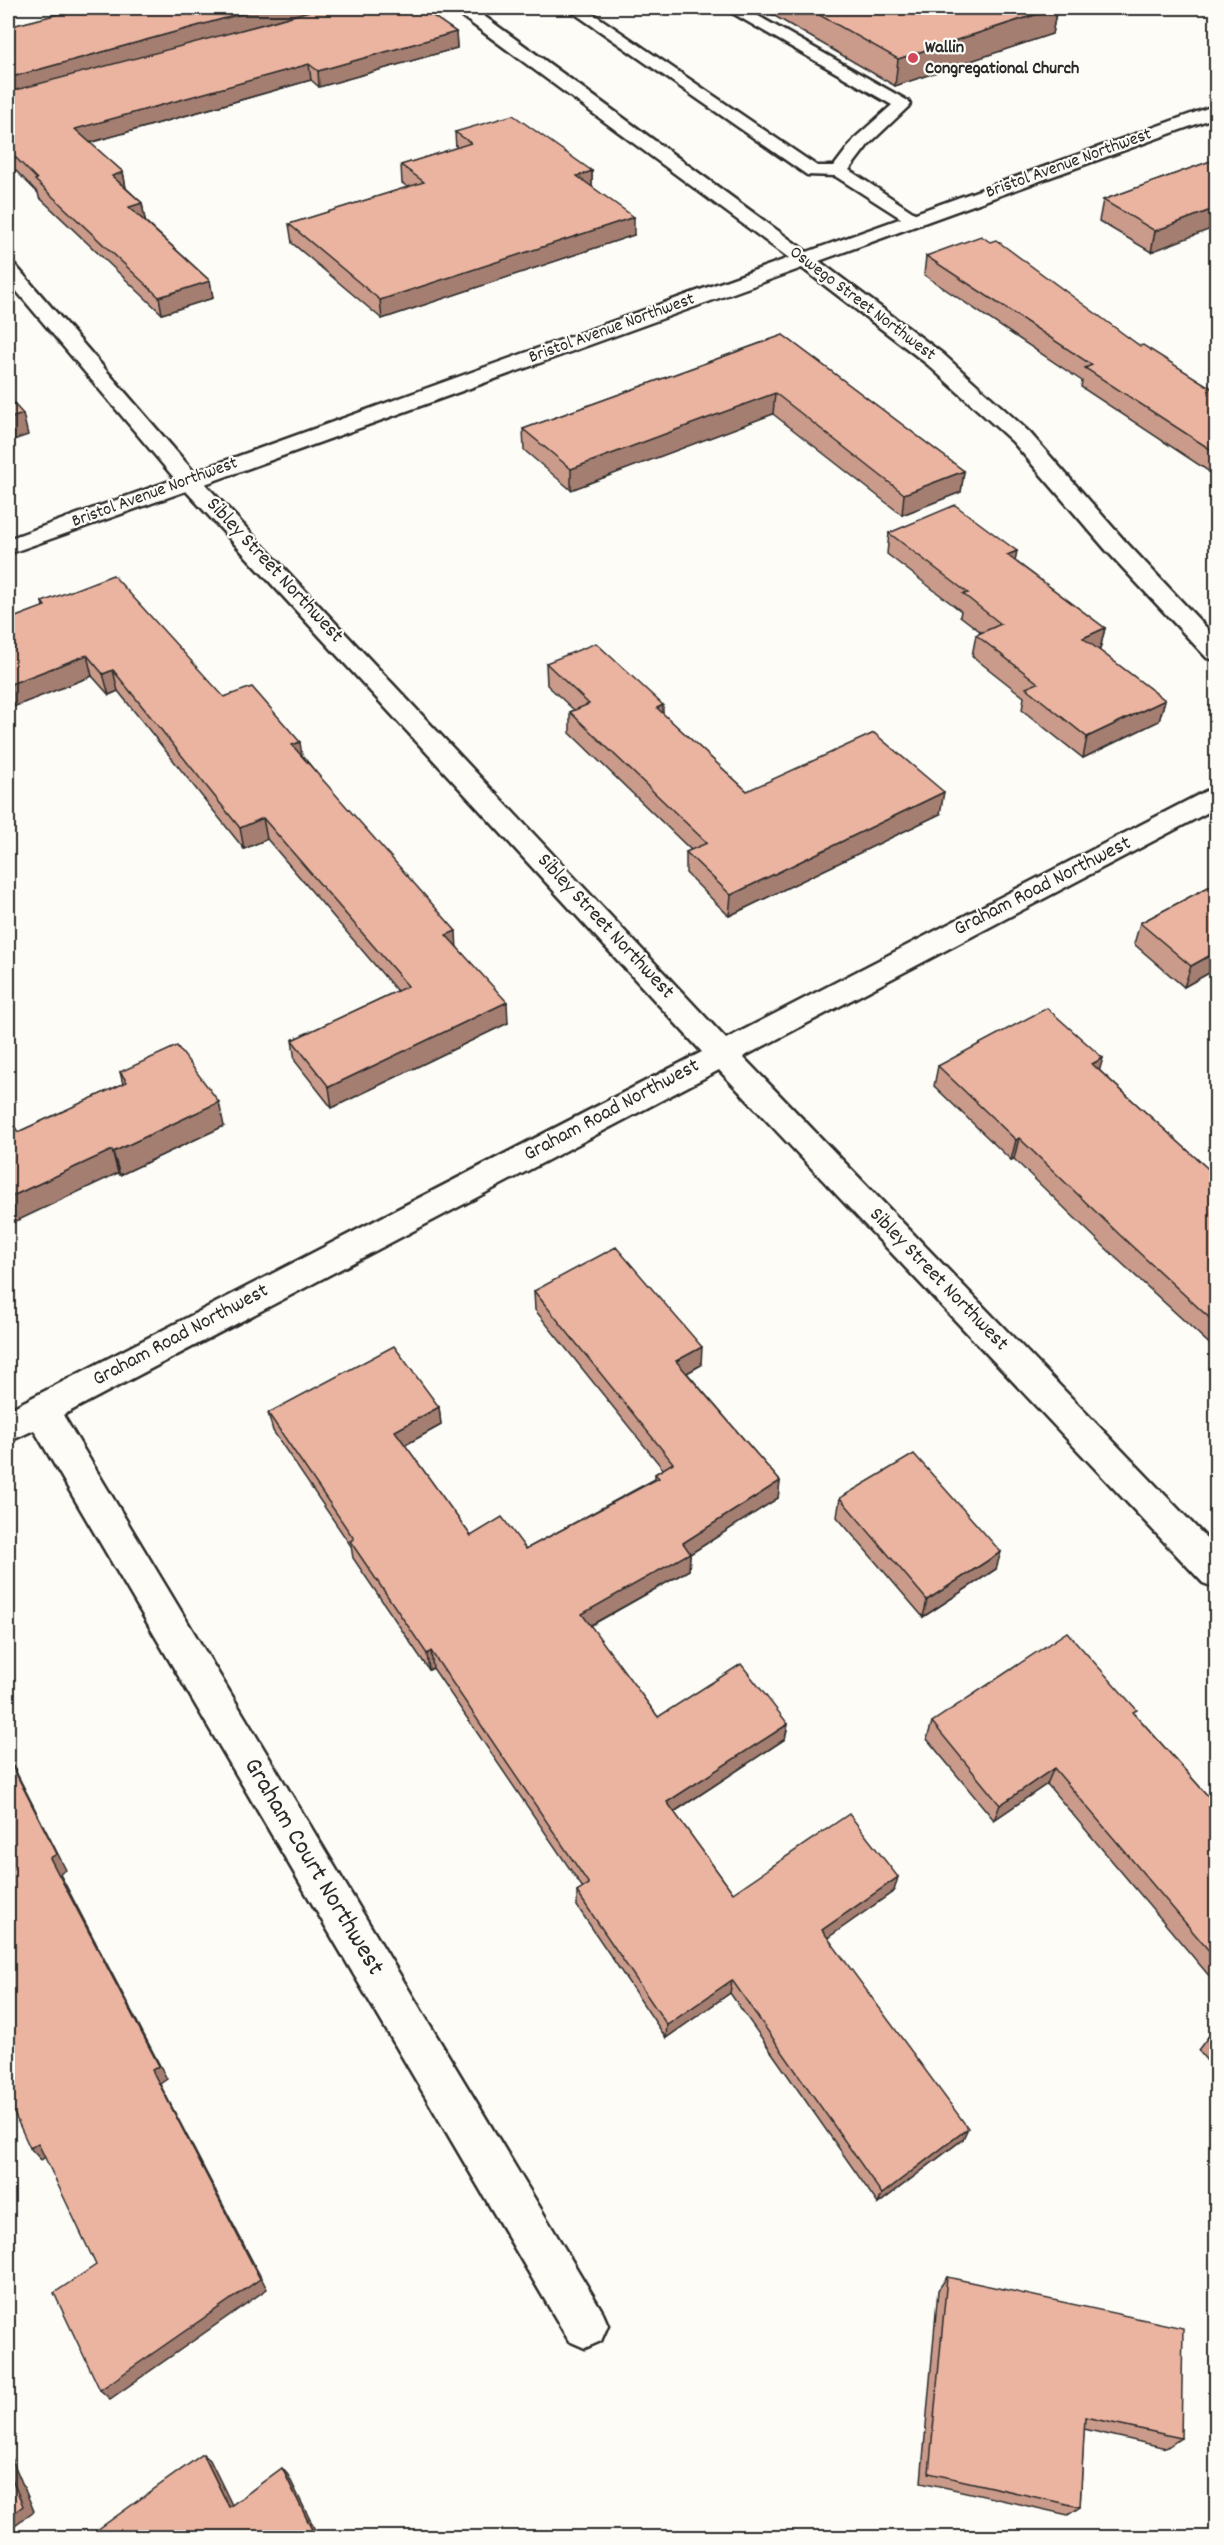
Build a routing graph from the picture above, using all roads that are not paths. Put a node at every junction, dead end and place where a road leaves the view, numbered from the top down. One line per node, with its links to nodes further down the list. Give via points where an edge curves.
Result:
1 (462, 8): 7 (street, Oswego Street Northwest)
2 (576, 8): 5 (lane, via 813,171)
3 (734, 8): 5 (lane, via 902,104 862,141)
4 (1216, 111): 6 (street, Bristol Avenue Northwest)
5 (839, 171): 6 (lane)
6 (916, 220): 7 (street, Bristol Avenue Northwest)
7 (805, 260): 9 (street, Bristol Avenue Northwest); 11 (street, Oswego Street Northwest, via 935,359 1021,437)
8 (8, 269): 9 (street, Sibley Street Northwest)
9 (189, 480): 10 (street, Bristol Avenue Northwest); 13 (street, Sibley Street Northwest)
10 (8, 547)
11 (1216, 652)
12 (1216, 797): 13 (street, Graham Road Northwest)
13 (722, 1053): 14 (street, Graham Road Northwest); 15 (street, Sibley Street Northwest)
14 (24, 1418): 16 (street, Graham Court Northwest)
15 (1216, 1572)
16 (585, 2325)

